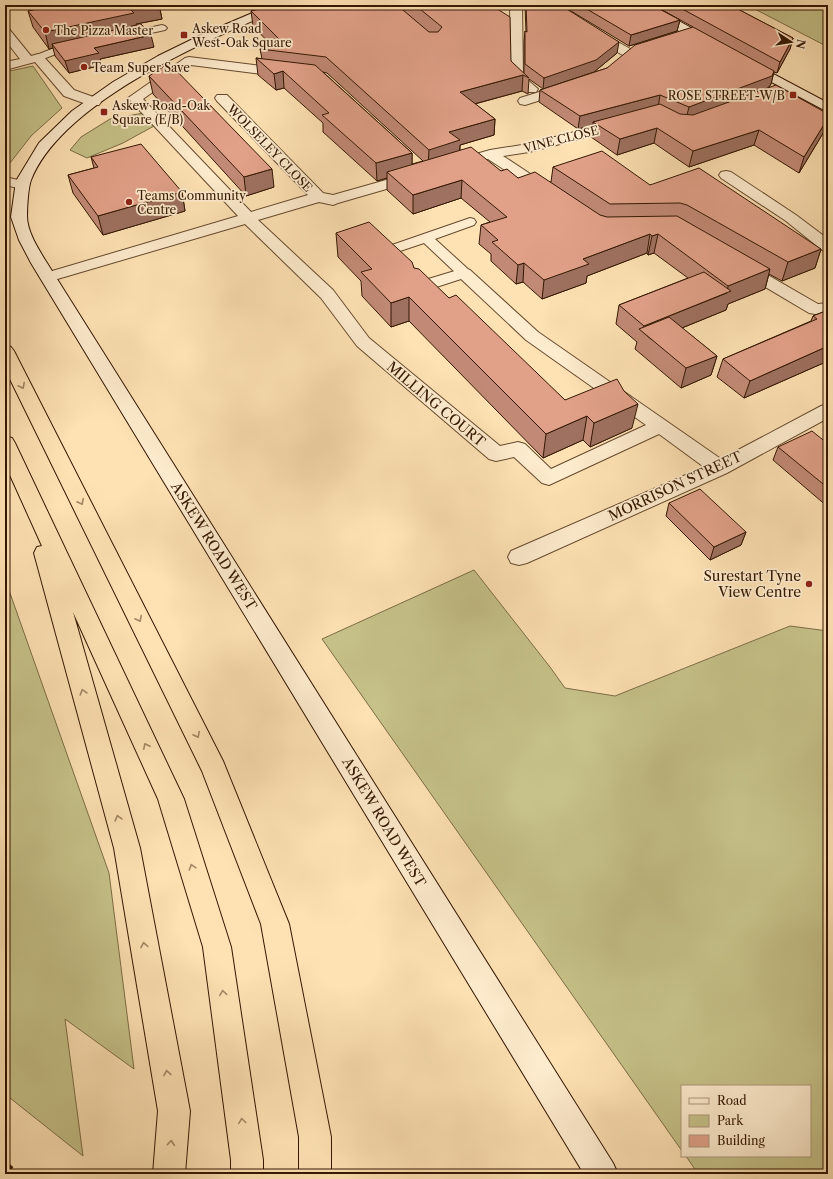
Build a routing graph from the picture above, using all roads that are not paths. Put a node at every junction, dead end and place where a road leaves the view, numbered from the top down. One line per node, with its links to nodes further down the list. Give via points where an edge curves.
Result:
1 (281, 5): 25 (street, ASKEW ROAD WEST, via 181,50 126,80)
2 (516, 5): 22 (street, via 517,77)
3 (641, 5): 7 (street)
4 (584, 26): 13 (street)
5 (162, 28): 8 (lane)
6 (5, 32): 15 (street)
7 (690, 33): 9 (street); 12 (street)
8 (117, 37)
9 (676, 37)
10 (88, 44): 15 (lane, via 58,50)
11 (642, 48): 13 (street)
12 (723, 51)
13 (628, 53): 16 (street)
14 (736, 58): 20 (street)
15 (33, 59): 17 (street); 25 (street, via 70,93)
16 (617, 62)
17 (5, 66)
18 (298, 74): 34 (street, via 189,61 135,98)
19 (578, 83): 22 (street)
20 (788, 87): 21 (street); 26 (street)
21 (774, 92)
22 (541, 96): 24 (street)
23 (222, 98): 32 (street, WOLSELEY CLOSE)
24 (525, 101)
25 (94, 102): 31 (street, ASKEW ROAD WEST, via 62,127 42,148)
26 (828, 108)
27 (635, 120): 28 (street, VINE CLOSE, via 529,148)
28 (490, 154): 32 (street, via 332,200); 33 (street)
29 (726, 176): 37 (street, via 791,218)
30 (5, 181): 31 (street)
31 (22, 184): 41 (street, ASKEW ROAD WEST, via 19,218 28,242)
32 (318, 197): 34 (street, WOLSELEY CLOSE)
33 (560, 200)
34 (248, 218): 41 (street, WOLSELEY CLOSE); 46 (street, MILLING COURT, via 327,294 363,342 496,454 518,449 549,478)
35 (470, 222): 36 (lane)
36 (426, 237): 38 (lane); 40 (lane)
37 (828, 247)
38 (394, 249)
39 (729, 259): 43 (street, via 814,309)
40 (464, 273): 42 (street); 46 (street, via 532,336)
41 (48, 277): 54 (street, ASKEW ROAD WEST)
42 (421, 287)
43 (828, 308)
44 (5, 351): 53 (highway, one-way to 53, via 214,770 275,924 315,1137)
45 (828, 410): 48 (street, MORRISON STREET)
46 (660, 426): 48 (street)
47 (5, 443): 49 (highway)
48 (720, 468): 50 (street, MORRISON STREET)
49 (27, 490): 51 (highway, one-way to 49, via 217,947 171,799); 52 (highway, one-way to 49, via 174,1111 127,848)
50 (519, 557)
51 (247, 1167)
52 (168, 1174)
53 (315, 1174)
54 (602, 1174)

